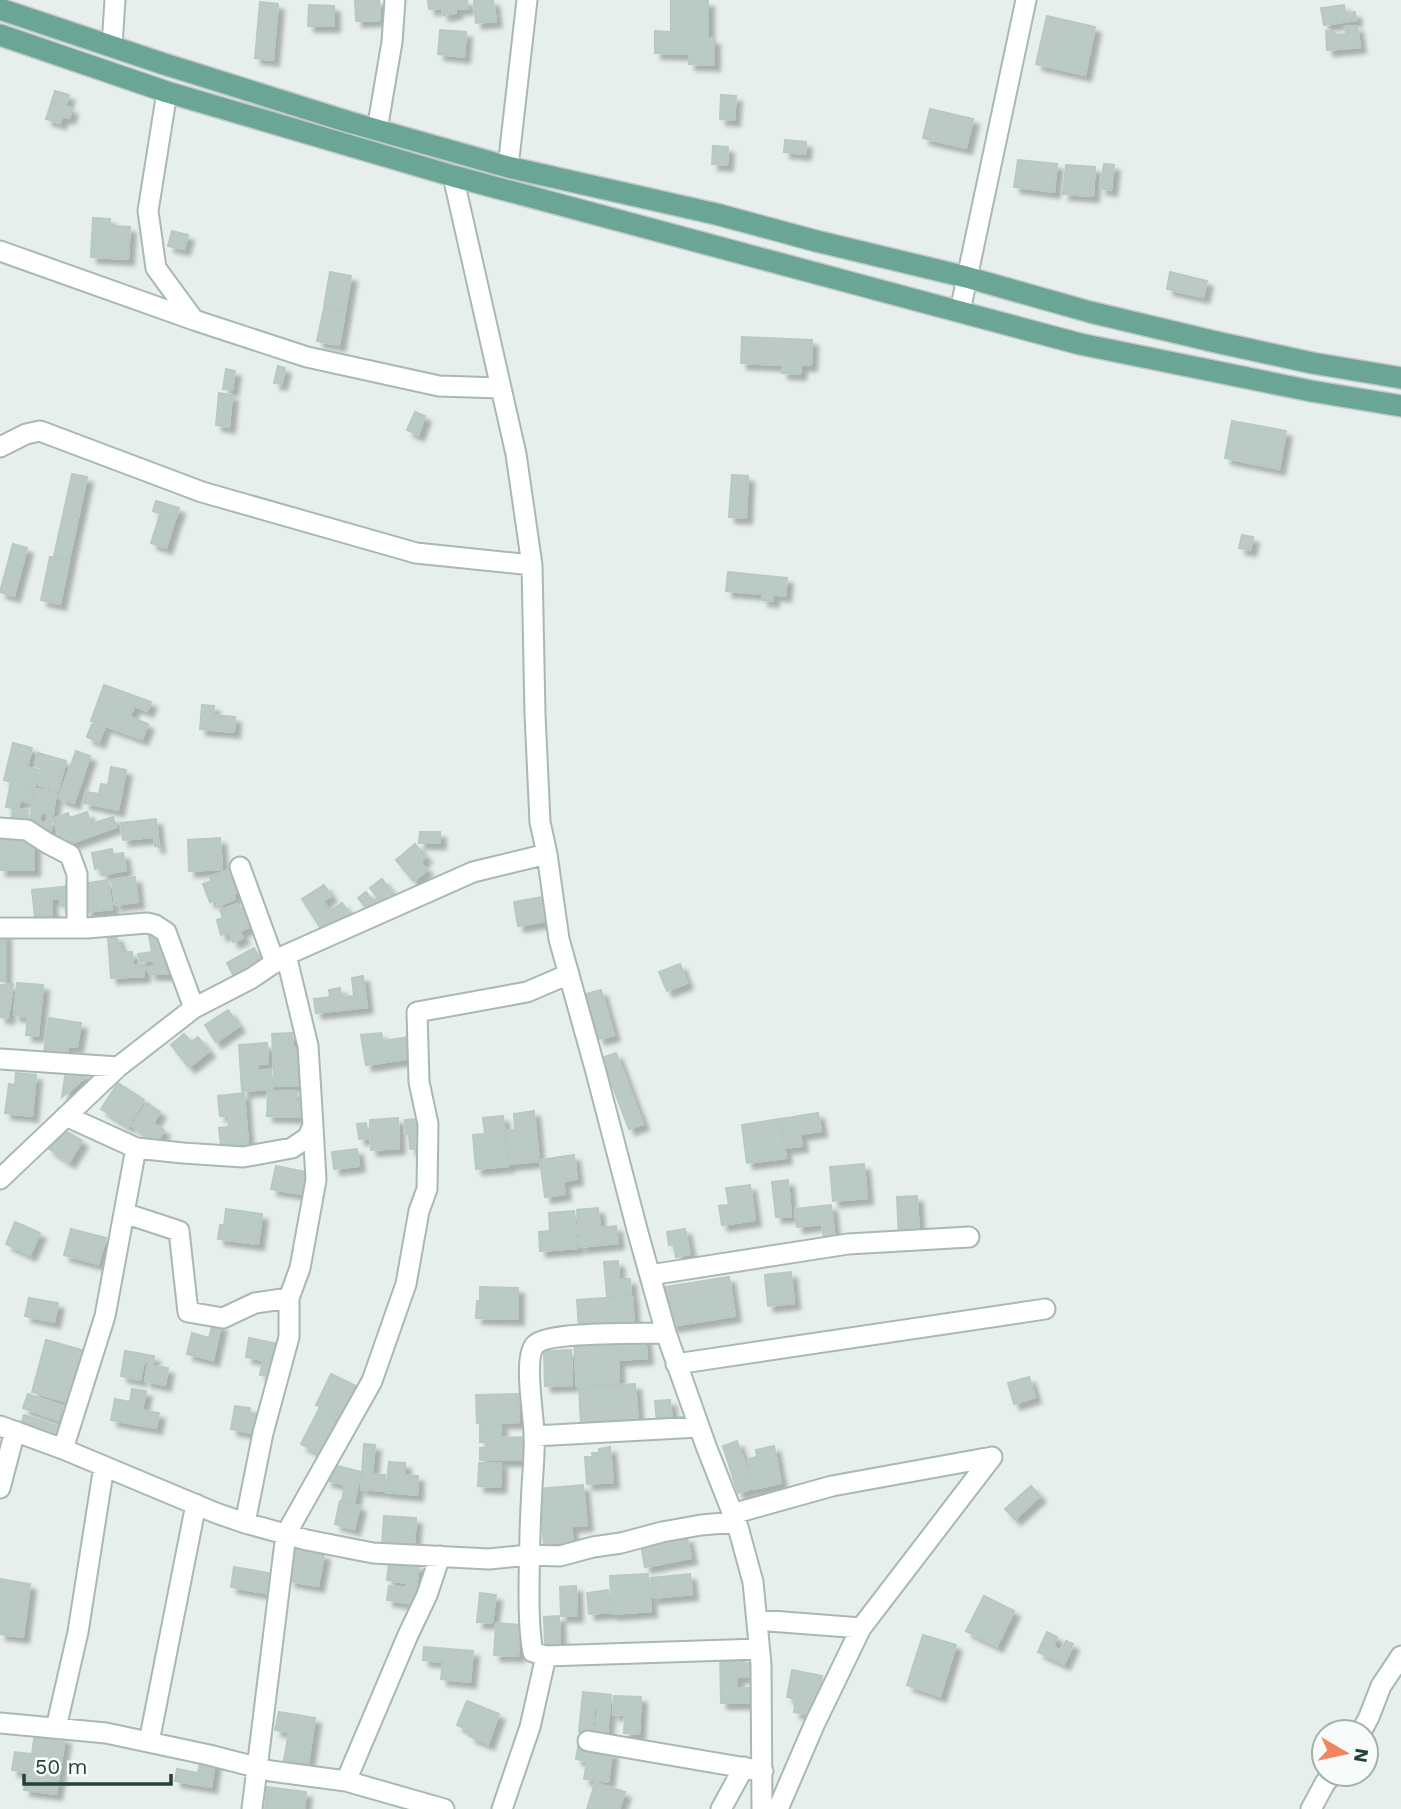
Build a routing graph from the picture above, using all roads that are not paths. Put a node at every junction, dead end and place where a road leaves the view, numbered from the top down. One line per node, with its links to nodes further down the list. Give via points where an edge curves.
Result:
1 (115, 0): 7 (street)
2 (395, 0): 9 (street)
3 (527, 0): 10 (street)
4 (1026, 0): 13 (street)
5 (0, 9): 7 (main road)
6 (0, 35): 8 (main road)
7 (112, 46): 9 (main road)
8 (167, 92): 11 (main road); 15 (street, via 148,211 156,268)
9 (377, 130): 10 (main road)
10 (508, 167): 13 (main road)
11 (453, 176): 14 (main road); 17 (street)
12 (0, 251): 15 (street)
13 (967, 277): 14 (street); 16 (main road, via 1216,342)
14 (960, 312): 18 (main road, via 1092,347)
15 (194, 320): 17 (street, via 360,369 439,386)
16 (1401, 378)
17 (500, 388): 20 (street, via 516,454)
18 (1401, 406)
19 (0, 447): 20 (street, via 40,431 202,492 416,553)
20 (532, 565): 22 (street, via 540,822)
21 (0, 828): 25 (street, via 27,830 70,855 77,874)
22 (547, 855): 26 (street, via 473,872); 27 (street)
23 (240, 867): 26 (street)
24 (0, 928): 25 (street)
25 (77, 928): 28 (street, via 148,923 166,932)
26 (280, 959): 28 (street); 32 (street, via 308,1046)
27 (569, 974): 37 (street); 51 (street, via 527,992 417,1012 419,1082 428,1124 427,1189 405,1284 372,1381)
28 (194, 1008): 30 (street)
29 (0, 1059): 30 (street)
30 (118, 1067): 31 (street)
31 (66, 1116): 33 (street); 34 (street)
32 (313, 1126): 33 (street, via 308,1137 292,1148 243,1157); 38 (street, via 316,1180 300,1268)
33 (136, 1148): 35 (street)
34 (0, 1179)
35 (124, 1213): 38 (street, via 179,1231 188,1312 223,1318 255,1303); 45 (street, via 106,1316)
36 (969, 1237): 37 (street, via 848,1244)
37 (650, 1275): 40 (street)
38 (289, 1297): 50 (street, via 289,1337)
39 (1045, 1309): 41 (street)
40 (666, 1333): 41 (street); 44 (street, via 568,1336 534,1345 529,1367)
41 (677, 1364): 42 (street)
42 (699, 1427): 44 (street); 49 (street)
43 (8, 1428): 45 (street); 47 (street)
44 (534, 1436): 52 (street)
45 (63, 1449): 46 (street)
46 (104, 1466): 48 (street); 61 (street, via 78,1632)
47 (0, 1488)
48 (196, 1504): 50 (street); 63 (street)
49 (734, 1518): 52 (street, via 560,1556); 54 (street, via 753,1583); 55 (street, via 832,1486 992,1457)
50 (245, 1523): 51 (street)
51 (286, 1534): 53 (street, via 373,1553); 64 (street)
52 (528, 1555): 53 (street, via 489,1559); 57 (street, via 531,1641 533,1652)
53 (440, 1556): 66 (street)
54 (757, 1620): 55 (street); 56 (street)
55 (861, 1628): 73 (street)
56 (759, 1649): 57 (street); 65 (street)
57 (546, 1656): 70 (street, via 530,1727)
58 (1401, 1656): 59 (street, via 1381,1686)
59 (1369, 1718)
60 (0, 1723): 61 (street)
61 (56, 1728): 63 (street)
62 (588, 1741): 65 (street)
63 (149, 1742): 64 (street)
64 (256, 1767): 66 (street); 68 (street)
65 (753, 1769): 71 (street); 72 (street)
66 (346, 1781): 69 (street)
67 (1322, 1788): 74 (street)
68 (252, 1809)
69 (443, 1809)
70 (502, 1809)
71 (721, 1809)
72 (762, 1809)
73 (778, 1809)
74 (1311, 1809)

